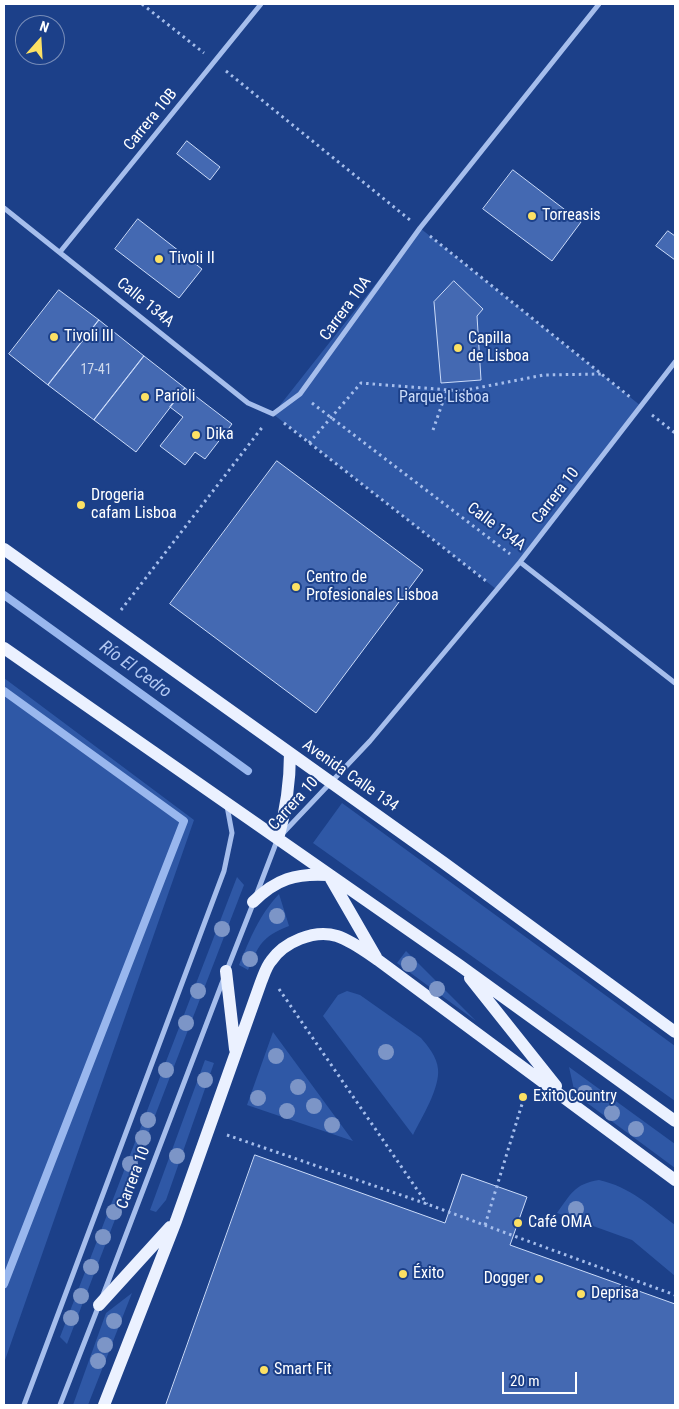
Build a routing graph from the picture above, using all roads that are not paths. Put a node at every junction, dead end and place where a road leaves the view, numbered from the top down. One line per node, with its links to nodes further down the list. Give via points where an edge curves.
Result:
1 (261, 4): 4 (street, Carrera 10B)
2 (599, 4): 6 (street, Carrera 10A, via 420,228 300,394)
3 (4, 208): 4 (street, Calle 134A)
4 (60, 252): 6 (street, Calle 134A, via 248,403)
5 (675, 362): 8 (street, Carrera 10)
6 (273, 414)
7 (4, 549): 11 (main road, Avenida Calle 134)
8 (520, 562): 10 (street, Calle 134A); 12 (street, Carrera 10)
9 (4, 648): 13 (main road)
10 (675, 683)
11 (290, 754): 12 (main road, Avenida Calle 134); 14 (main road, via 286,811)
12 (331, 783): 14 (street, Carrera 10); 20 (main road, Avenida Calle 134)
13 (226, 803): 14 (main road); 27 (street, Carrera 10, via 232,833 224,871)
14 (278, 839): 15 (main road); 16 (street, Carrera 10)
15 (328, 875): 16 (main road, via 290,878); 17 (main road); 18 (main road)
16 (253, 902): 19 (street, Carrera 10)
17 (378, 960): 21 (main road, via 349,941 325,934 308,936 288,944 271,960); 22 (main road)
18 (459, 964): 22 (main road); 23 (main road)
19 (226, 971): 21 (main road); 26 (street, Carrera 10)
20 (675, 1032)
21 (236, 1054): 25 (main road)
22 (567, 1100): 24 (main road)
23 (675, 1122)
24 (675, 1180)
25 (176, 1221): 26 (main road); 29 (main road)
26 (99, 1305): 28 (street, Carrera 10)
27 (24, 1405)
28 (60, 1405)
29 (104, 1405)

